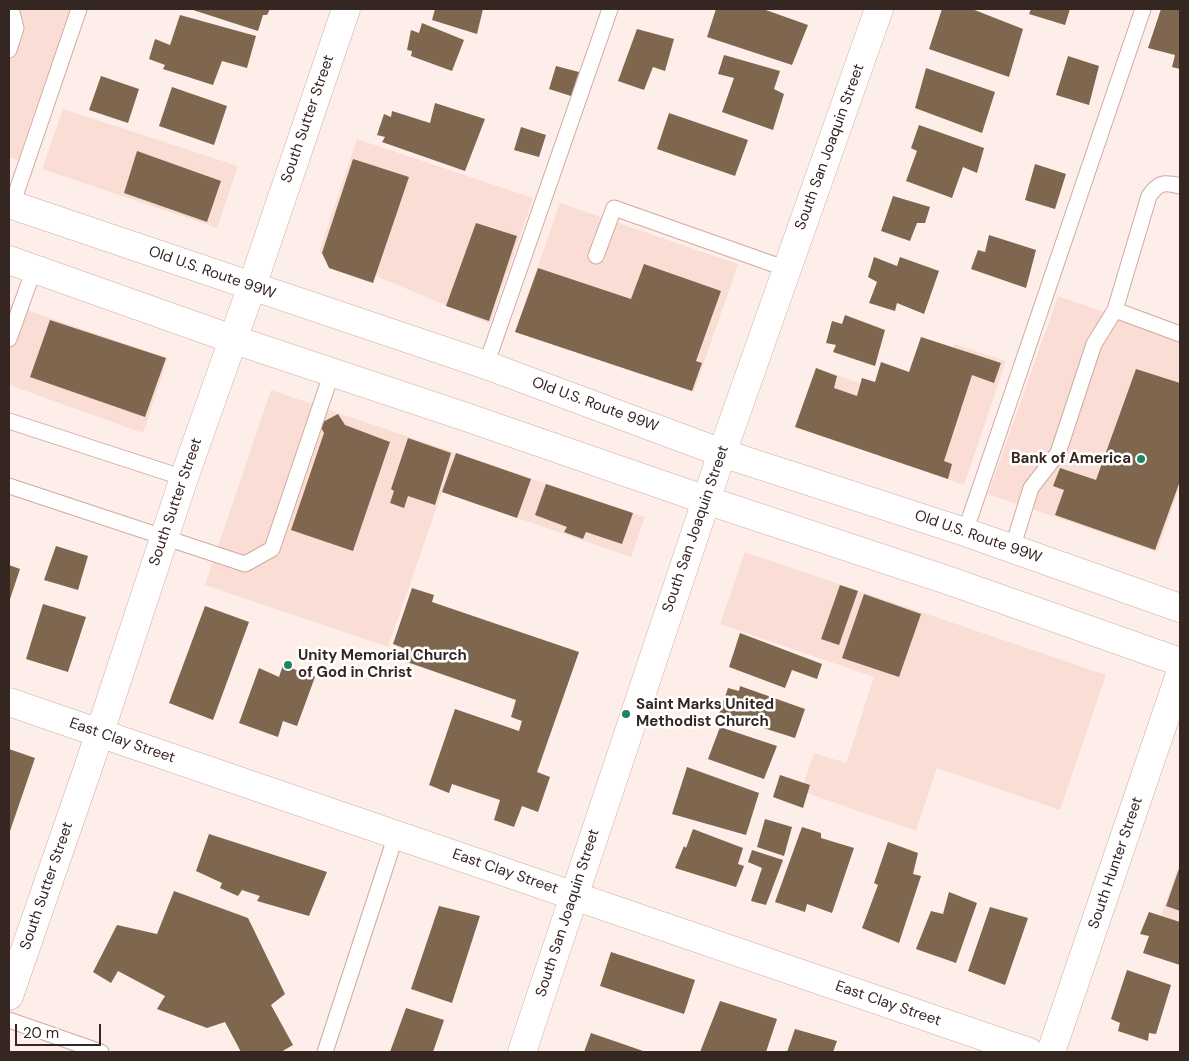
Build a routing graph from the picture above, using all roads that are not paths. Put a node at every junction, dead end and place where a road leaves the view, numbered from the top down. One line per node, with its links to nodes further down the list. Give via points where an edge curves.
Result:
1 (11, 9): 7 (lane, via 16,28)
2 (80, 9): 9 (lane)
3 (346, 9): 14 (street, South Sutter Street)
4 (610, 9): 19 (lane)
5 (879, 9): 13 (street, South San Joaquin Street)
6 (1143, 9): 26 (lane)
7 (9, 50)
8 (1180, 186): 15 (lane, via 1167,182 1155,187 1149,196)
9 (10, 204): 14 (street, Old U.S. Route 99W)
10 (596, 256): 13 (lane, via 614,208)
11 (9, 260): 12 (street)
12 (34, 269): 17 (lane); 18 (street)
13 (787, 269): 22 (street, South San Joaquin Street)
14 (252, 286): 18 (street, South Sutter Street); 19 (street, Old U.S. Route 99W)
15 (1115, 310): 16 (lane); 28 (lane, via 1094,344 1058,453 1030,488)
16 (1180, 334)
17 (9, 339)
18 (232, 339): 20 (street); 23 (street, South Sutter Street)
19 (486, 365): 22 (street, Old U.S. Route 99W)
20 (332, 372): 25 (street); 27 (lane, via 272,549 245,564)
21 (9, 421): 23 (lane)
22 (722, 452): 25 (street, South San Joaquin Street); 26 (street, Old U.S. Route 99W)
23 (184, 478): 27 (street, South Sutter Street)
24 (9, 486): 27 (lane)
25 (706, 500): 30 (street); 35 (street, South San Joaquin Street)
26 (965, 532): 28 (street, Old U.S. Route 99W)
27 (164, 537): 33 (street, South Sutter Street)
28 (1012, 549): 29 (street, Old U.S. Route 99W)
29 (1180, 608)
30 (1180, 662)
31 (1180, 674): 42 (street, South Hunter Street)
32 (9, 702): 33 (street, East Clay Street)
33 (98, 733): 34 (street, East Clay Street); 36 (street, South Sutter Street)
34 (396, 835): 35 (street, East Clay Street); 39 (lane)
35 (573, 896): 40 (street, South San Joaquin Street); 41 (street, East Clay Street)
36 (9, 996)
37 (9, 1020): 38 (lane)
38 (101, 1052)
39 (325, 1052)
40 (522, 1052)
41 (1029, 1052)
42 (1051, 1052)

